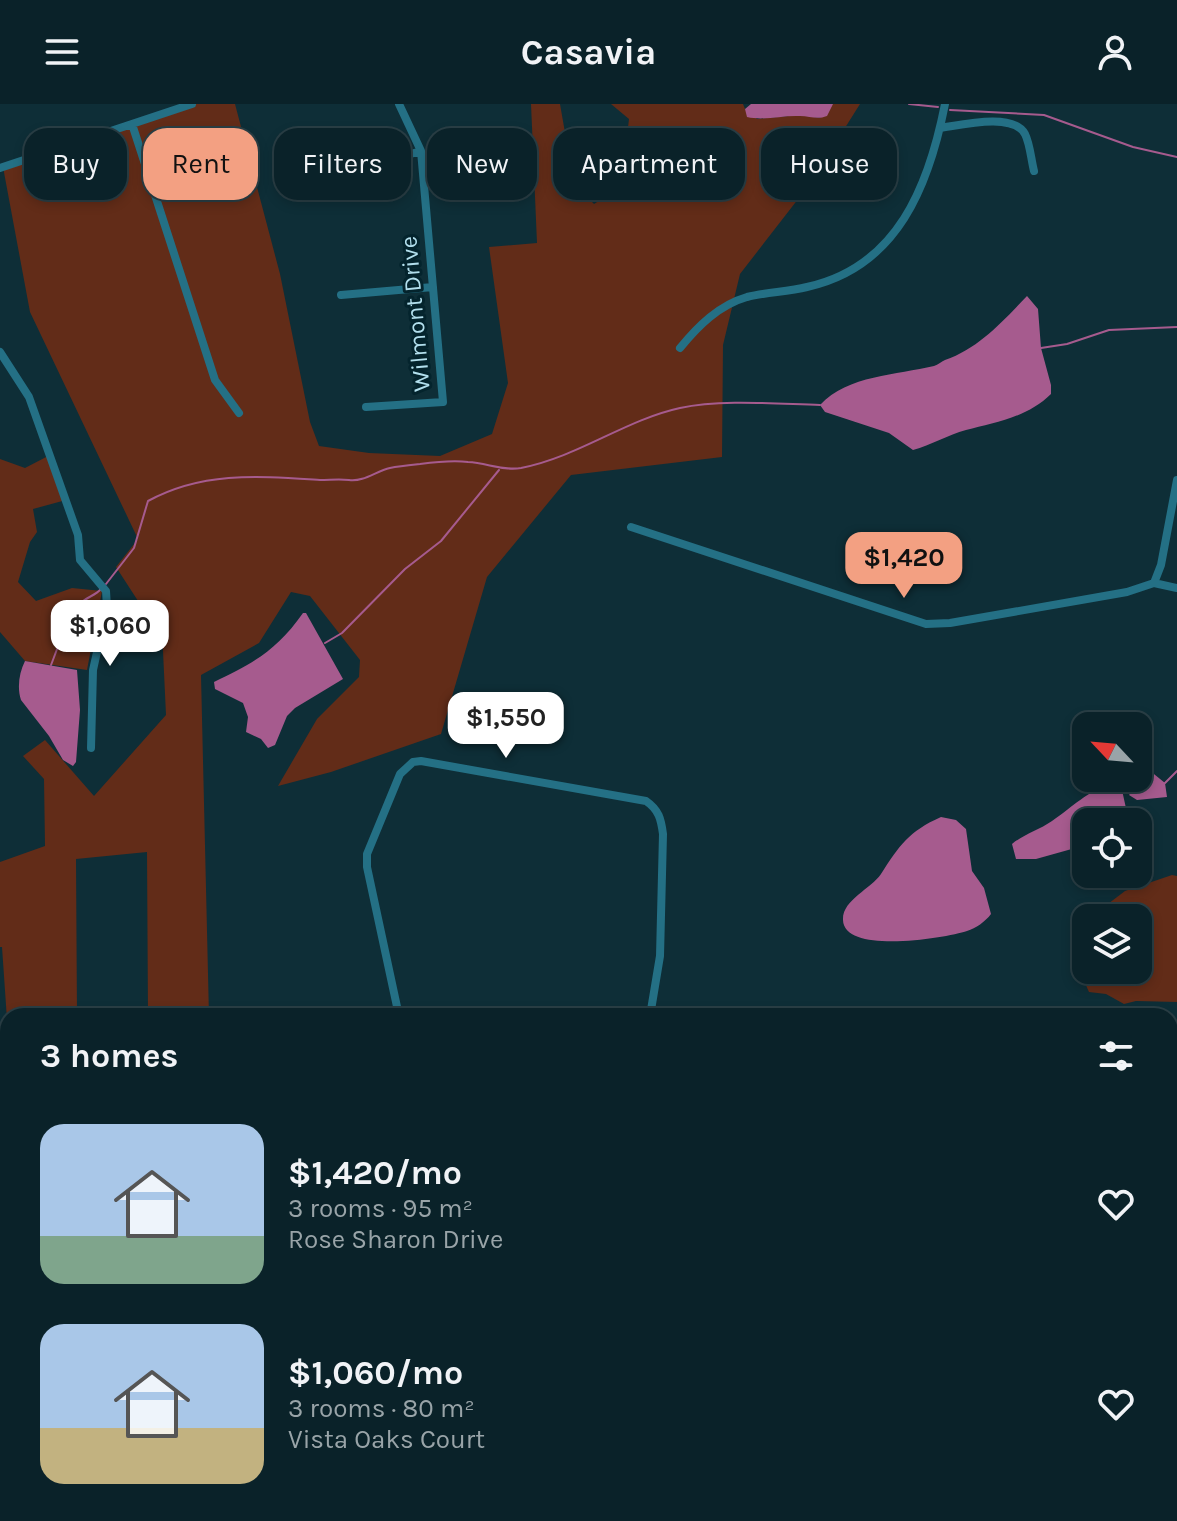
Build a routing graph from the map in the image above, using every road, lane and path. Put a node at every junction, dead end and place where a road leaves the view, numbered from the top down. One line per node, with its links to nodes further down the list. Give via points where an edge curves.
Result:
1 (192, 104): 4 (street)
2 (399, 104): 6 (street, Wilmont Drive)
3 (945, 104): 5 (street)
4 (132, 124): 8 (street); 15 (street, via 215,380)
5 (940, 128): 9 (street, via 986,122 1016,125 1027,138); 12 (street, via 915,202 875,252 816,285 749,296 727,306)
6 (421, 151): 7 (street); 10 (street, Wilmont Drive)
7 (411, 154)
8 (0, 168)
9 (1034, 171)
10 (433, 287): 11 (street); 14 (street, Wilmont Drive, via 443,402)
11 (341, 295)
12 (680, 348)
13 (0, 352): 20 (street, via 29,397 78,535 80,560 103,588 107,607 93,670)
14 (366, 407)
15 (239, 413)
16 (1177, 480): 18 (street)
17 (631, 527): 18 (street, via 926,624 1127,592)
18 (1154, 583): 19 (street)
19 (1177, 588)
20 (91, 748)
21 (397, 1008): 22 (street, via 367,854 400,774 421,761 646,801 655,807 663,834 660,956)
22 (651, 1008)

